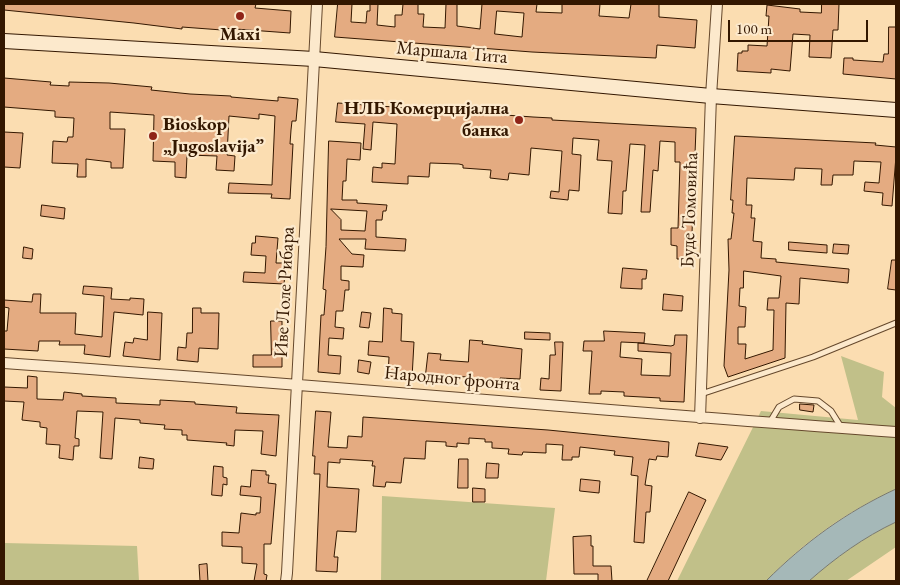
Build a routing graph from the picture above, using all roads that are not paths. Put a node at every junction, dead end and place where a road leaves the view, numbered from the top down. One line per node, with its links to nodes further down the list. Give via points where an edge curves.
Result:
1 (318, 4): 4 (street, Иве Лоле Рибара)
2 (717, 4): 5 (street, Буде Томовића)
3 (4, 41): 4 (street, Маршала Тита)
4 (314, 59): 5 (street, Маршала Тита); 9 (street, Иве Лоле Рибара)
5 (711, 96): 6 (street, Маршала Тита); 10 (street, Буде Томовића)
6 (896, 110)
7 (896, 323): 10 (lane, via 813,357)
8 (4, 363): 9 (street, Народног фронта)
9 (297, 384): 11 (street, Народног фронта); 15 (street, Иве Лоле Рибара)
10 (701, 394): 11 (street, Буде Томовића)
11 (700, 418): 12 (street, Народног фронта)
12 (770, 423): 13 (street, Народног фронта); 13 (lane, via 780,407 794,399 818,401 831,411)
13 (841, 428): 14 (street, Народног фронта)
14 (896, 432)
15 (286, 581)

